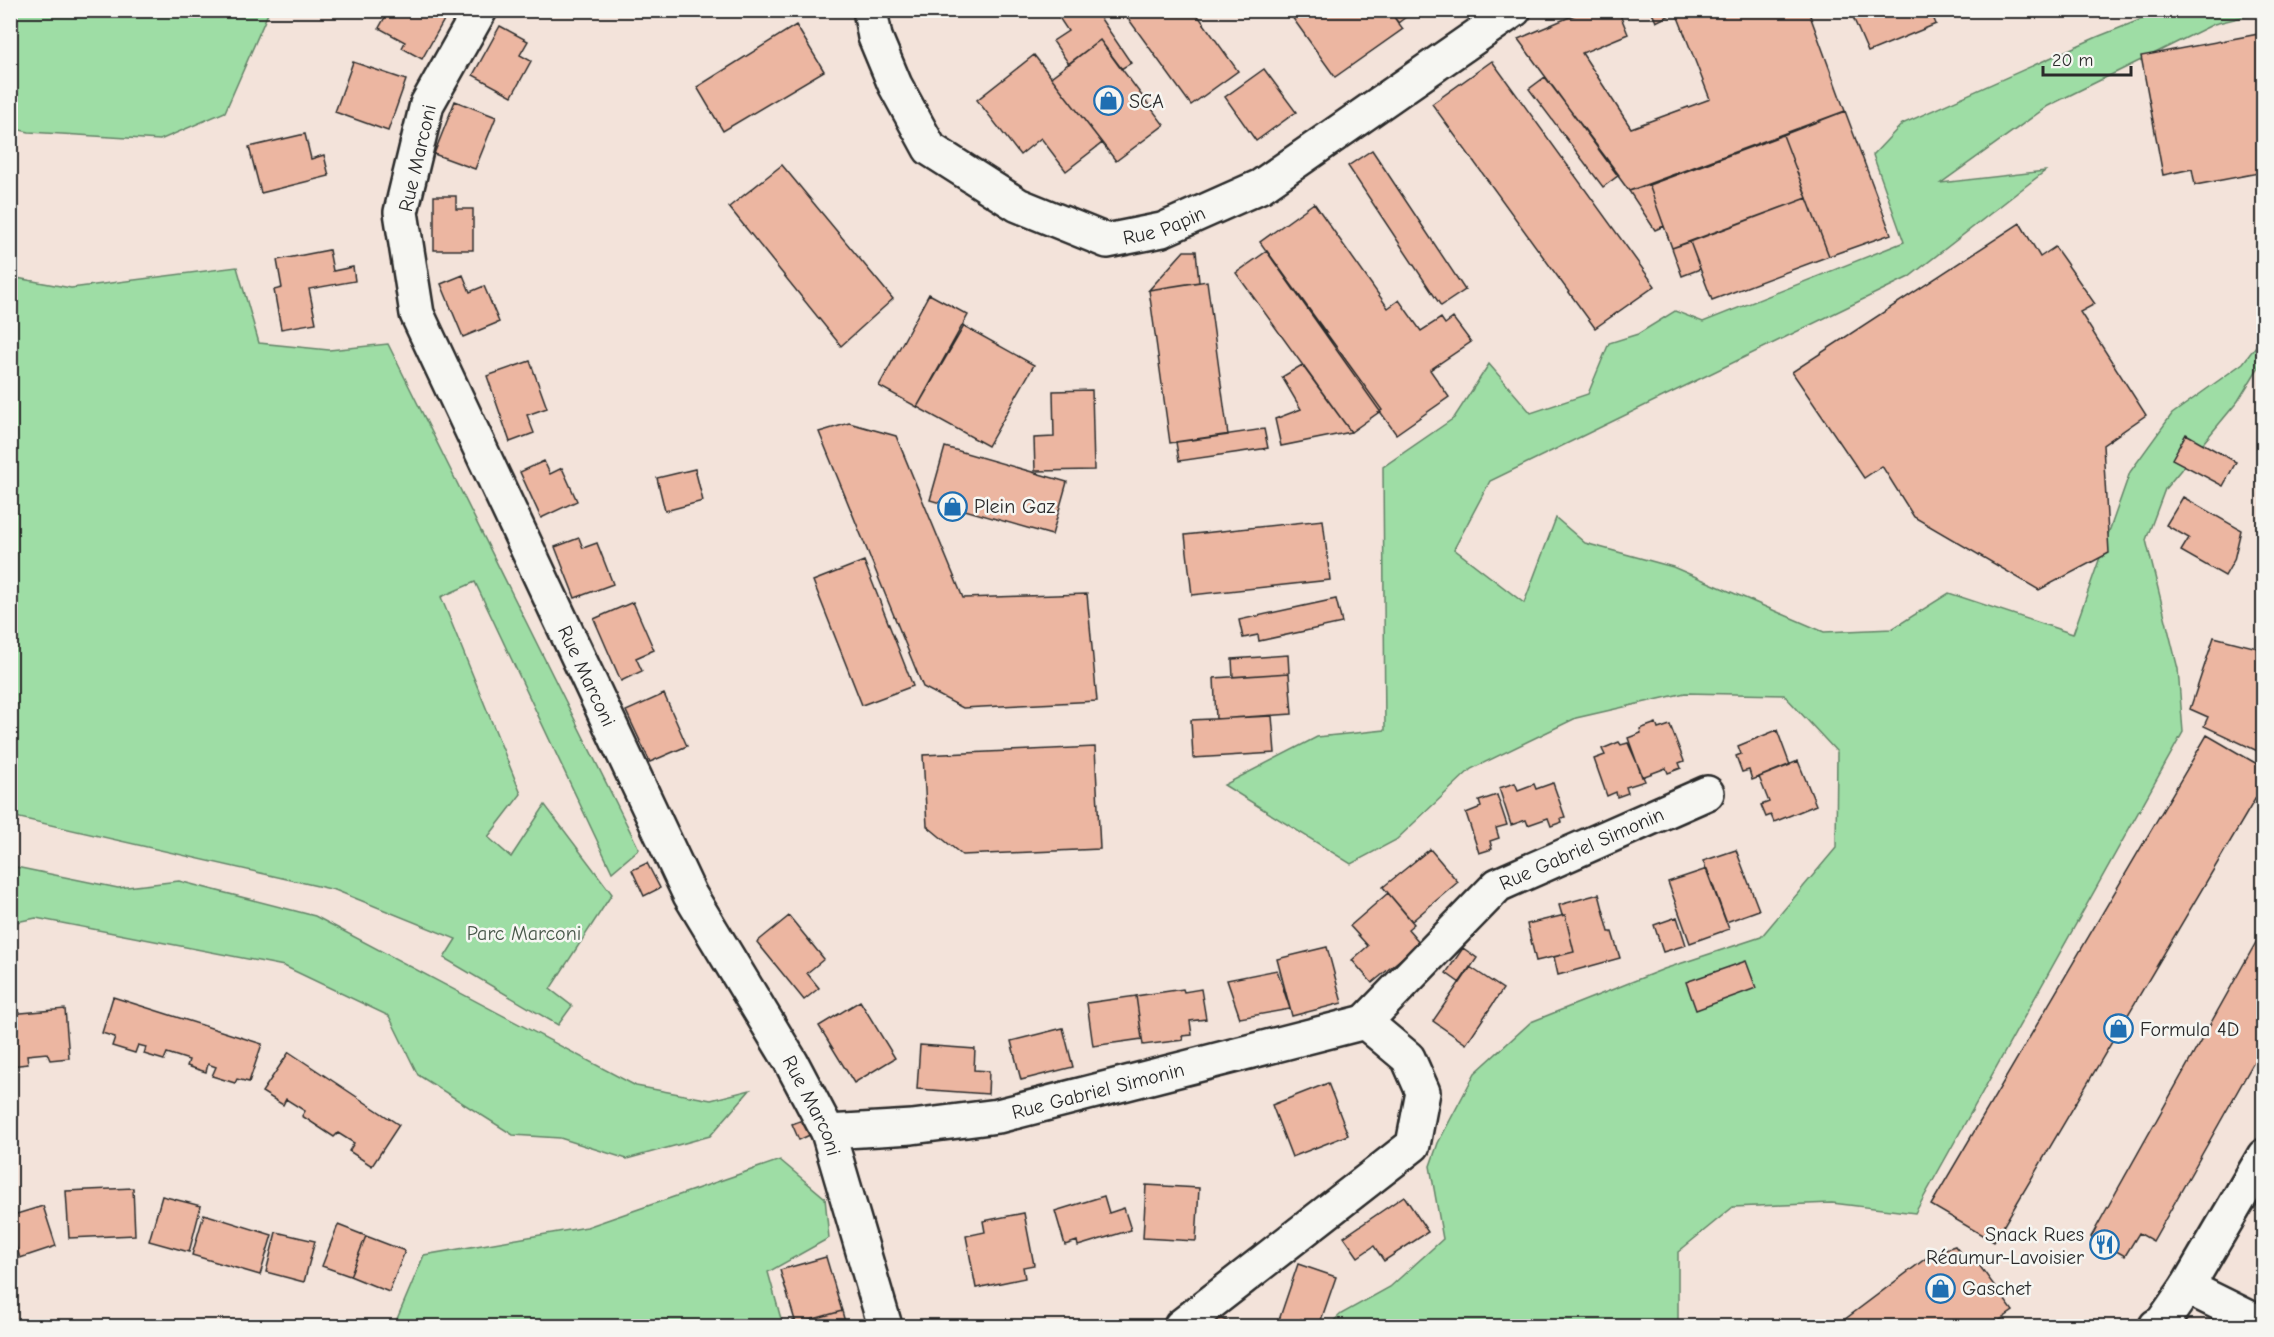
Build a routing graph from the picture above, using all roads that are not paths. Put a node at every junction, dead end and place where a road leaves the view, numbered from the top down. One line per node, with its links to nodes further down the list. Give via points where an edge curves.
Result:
1 (480, 10): 6 (street, Rue Marconi, via 428,104 401,212 417,314 690,895 791,1062)
2 (870, 10): 3 (street, Rue Papin, via 875,37 895,85 930,149 1018,206 1107,241 1162,230 1261,186)
3 (1514, 10)
4 (1707, 793): 5 (street, Rue Gabriel Simonin, via 1498,885)
5 (1365, 1022): 6 (street, Rue Gabriel Simonin, via 998,1116); 11 (street, via 1408,1058 1423,1092 1413,1145)
6 (828, 1132): 10 (street, Rue Marconi)
7 (2264, 1156): 8 (street)
8 (2187, 1287): 9 (street); 12 (street)
9 (2264, 1325)
10 (885, 1326)
11 (1181, 1326)
12 (2156, 1326)

